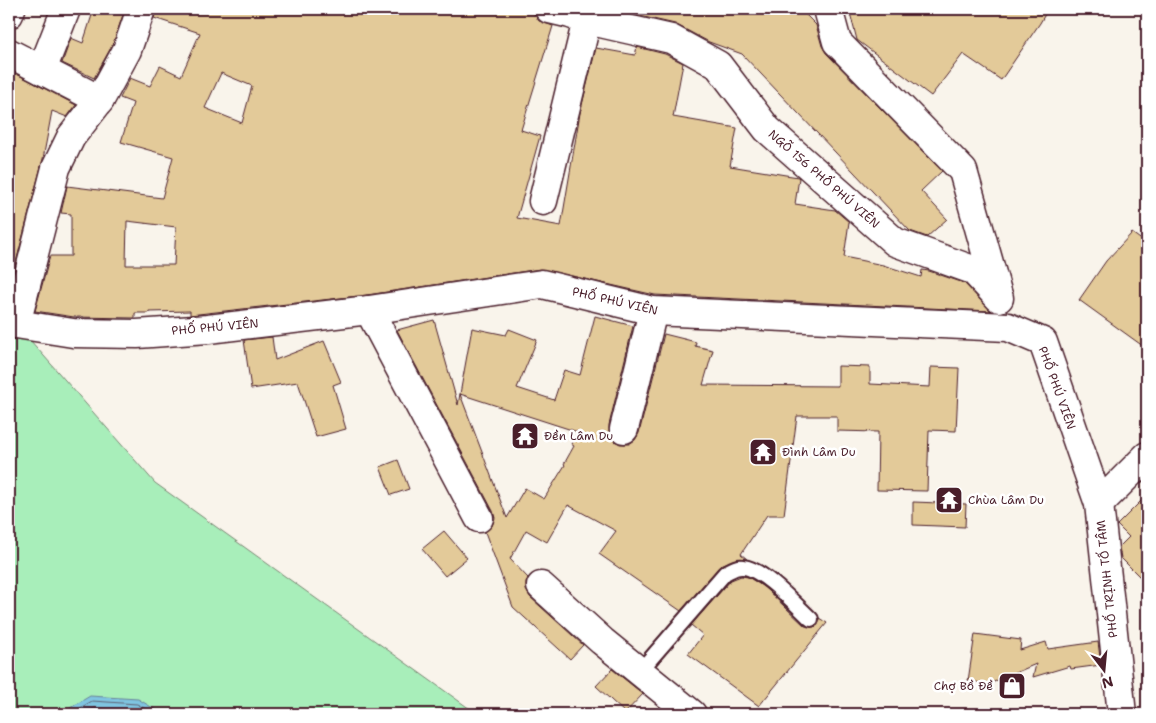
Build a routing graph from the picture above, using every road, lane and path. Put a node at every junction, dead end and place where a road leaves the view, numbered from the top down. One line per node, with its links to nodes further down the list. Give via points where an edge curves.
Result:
1 (11, 9): 6 (street)
2 (66, 9): 9 (street)
3 (141, 9): 10 (street, via 127,50)
4 (549, 9): 7 (street, NGÕ 156 PHỐ PHÚ VIÊN)
5 (828, 9): 12 (street, via 837,42 963,171)
6 (9, 14)
7 (588, 20): 11 (street); 12 (street, NGÕ 156 PHỐ PHÚ VIÊN, via 671,39 718,65 766,129 895,242 973,270)
8 (9, 52): 9 (street)
9 (42, 70): 10 (street)
10 (100, 100): 15 (street, via 71,137 56,168)
11 (543, 201)
12 (999, 298): 16 (street)
13 (368, 310): 14 (street, PHỐ PHÚ VIÊN, via 542,284); 15 (street, PHỐ PHÚ VIÊN, via 138,334 73,333); 20 (street)
14 (653, 311): 16 (street, PHỐ PHÚ VIÊN); 17 (street)
15 (12, 322)
16 (1008, 327): 19 (street, PHỐ PHÚ VIÊN, via 1043,342)
17 (624, 428)
18 (1147, 456): 19 (street)
19 (1099, 504): 25 (street, PHỐ TRỊNH TỐ TÂM)
20 (479, 518)
21 (541, 586): 23 (street, via 602,642)
22 (811, 619): 23 (lane, via 770,581 750,568 740,566 725,573)
23 (640, 671): 24 (street)
24 (692, 714)
25 (1122, 714)

